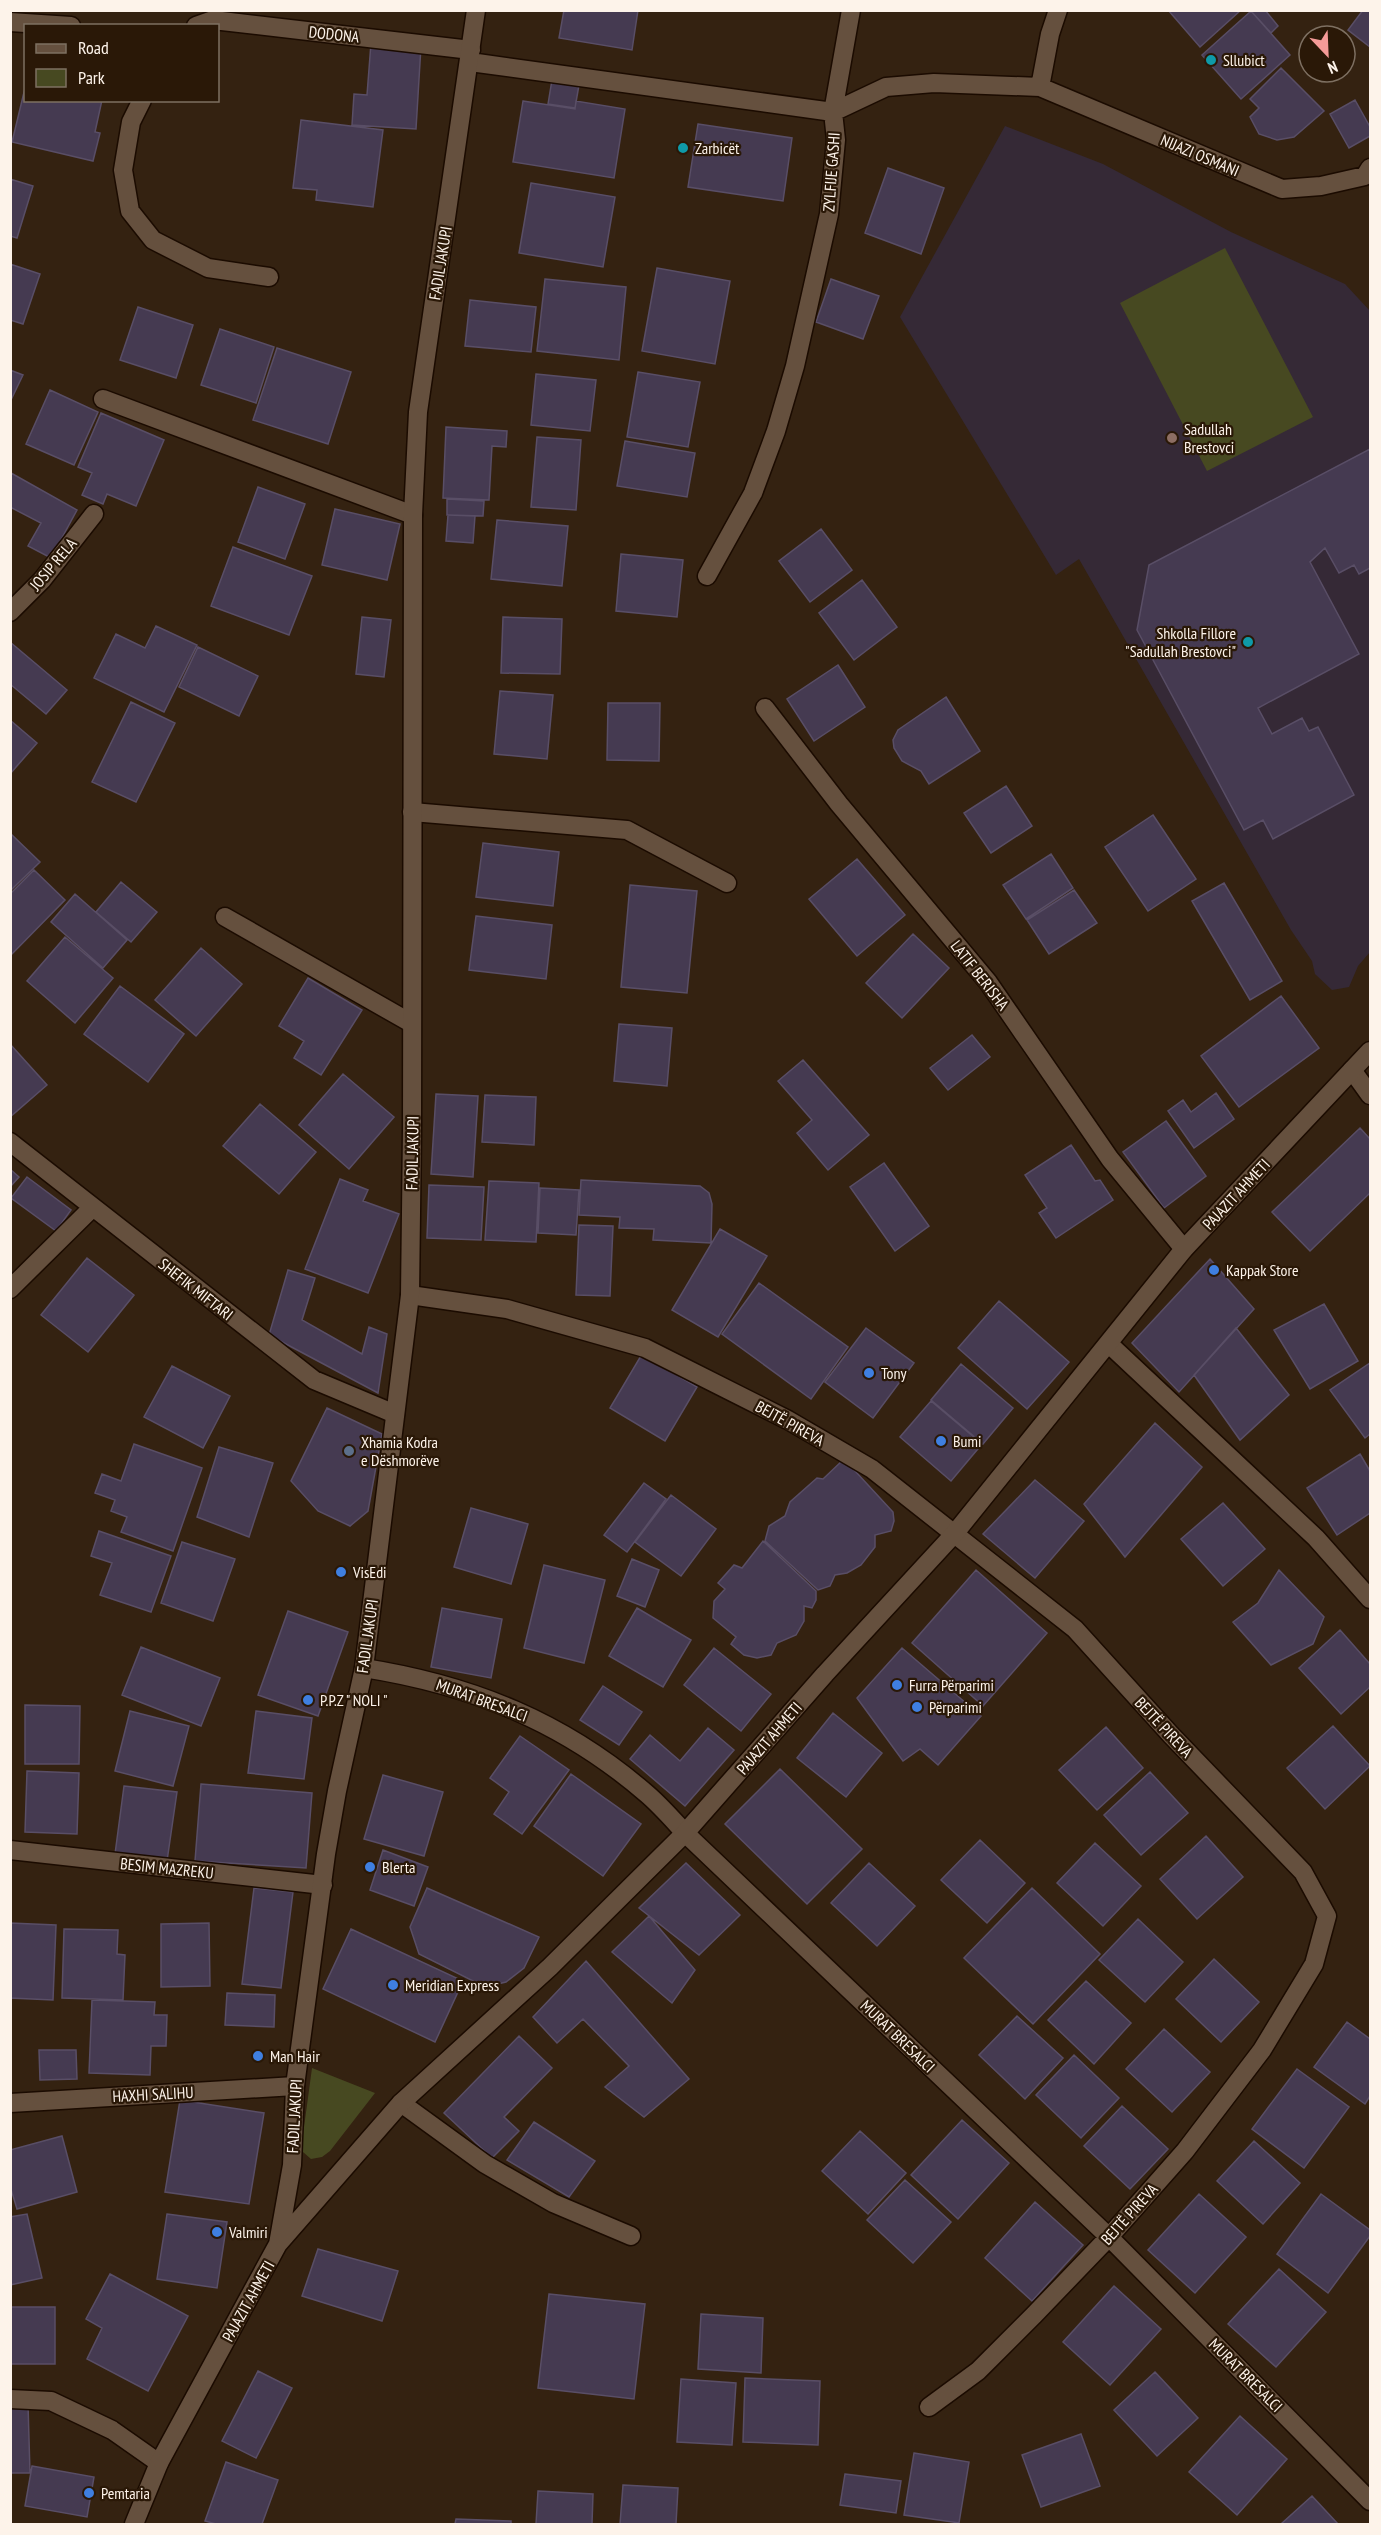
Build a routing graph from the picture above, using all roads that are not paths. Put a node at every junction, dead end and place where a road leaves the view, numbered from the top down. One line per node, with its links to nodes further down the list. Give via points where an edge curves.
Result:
1 (476, 10): 7 (street, FADIL JAKUPI)
2 (851, 10): 10 (street)
3 (1058, 10): 8 (street)
4 (207, 19): 7 (street, DODONA)
5 (10, 22): 6 (street)
6 (40, 24)
7 (471, 56): 10 (street, ZYLFIJE GASHI); 15 (street, FADIL JAKUPI, via 418,412)
8 (1041, 87): 10 (street, via 934,83 886,87); 11 (street, NIJAZI OSMANI, via 1282,189)
9 (140, 102): 12 (street, via 131,122 123,170 130,211 153,240 208,268)
10 (833, 112): 16 (street, ZYLFIJE GASHI, via 836,140 829,214 795,366 753,494)
11 (1369, 178)
12 (269, 277)
13 (104, 399): 15 (street)
14 (94, 514): 17 (street, JOSIP RELA, via 42,580)
15 (413, 515): 19 (street, FADIL JAKUPI)
16 (707, 576)
17 (10, 612)
18 (765, 708): 28 (street, LATIF BERISHA, via 839,804 988,982 1110,1159)
19 (412, 812): 20 (street, via 627,830); 22 (street, FADIL JAKUPI)
20 (727, 883)
21 (225, 917): 22 (street)
22 (411, 1023): 30 (street, FADIL JAKUPI)
23 (1371, 1051): 24 (street, PAJAZIT AHMETI)
24 (1352, 1070): 25 (street); 28 (street, PAJAZIT AHMETI)
25 (1371, 1095)
26 (10, 1142): 27 (street, SHEFIK MIFTARI)
27 (92, 1208): 29 (street); 32 (street, SHEFIK MIFTARI, via 314,1380)
28 (1184, 1249): 31 (street, PAJAZIT AHMETI)
29 (10, 1289)
30 (410, 1295): 32 (street, FADIL JAKUPI); 33 (street, BEJTË PIREVA, via 507,1310 645,1348 788,1420 872,1469)
31 (1109, 1344): 33 (street, PAJAZIT AHMETI); 34 (street, via 1316,1538)
32 (395, 1414): 35 (street, FADIL JAKUPI)
33 (955, 1533): 36 (street, PAJAZIT AHMETI); 43 (street, BEJTË PIREVA, via 1075,1629 1304,1872 1327,1916 1314,1964 1262,2050 1185,2151)
34 (1371, 1599)
35 (364, 1668): 36 (street, MURAT BRESALCI, via 411,1675 457,1688 509,1706 556,1730 648,1794); 38 (street, FADIL JAKUPI, via 337,1791)
36 (685, 1833): 41 (street, PAJAZIT AHMETI, via 550,1966); 43 (street, MURAT BRESALCI)
37 (10, 1850): 38 (street, BESIM MAZREKU)
38 (323, 1885): 39 (street, FADIL JAKUPI)
39 (295, 2086): 40 (street, HAXHI SALIHU); 44 (street, FADIL JAKUPI, via 291,2164)
40 (10, 2103)
41 (401, 2103): 42 (street, via 495,2170 553,2203); 44 (street, PAJAZIT AHMETI)
42 (631, 2236)
43 (1109, 2237): 46 (street, BEJTË PIREVA, via 978,2371); 48 (street, MURAT BRESALCI)
44 (278, 2244): 47 (street, PAJAZIT AHMETI)
45 (10, 2399): 47 (street, via 51,2401 112,2430)
46 (929, 2407)
47 (159, 2463): 49 (street, PAJAZIT AHMETI)
48 (1371, 2501)
49 (134, 2524)

